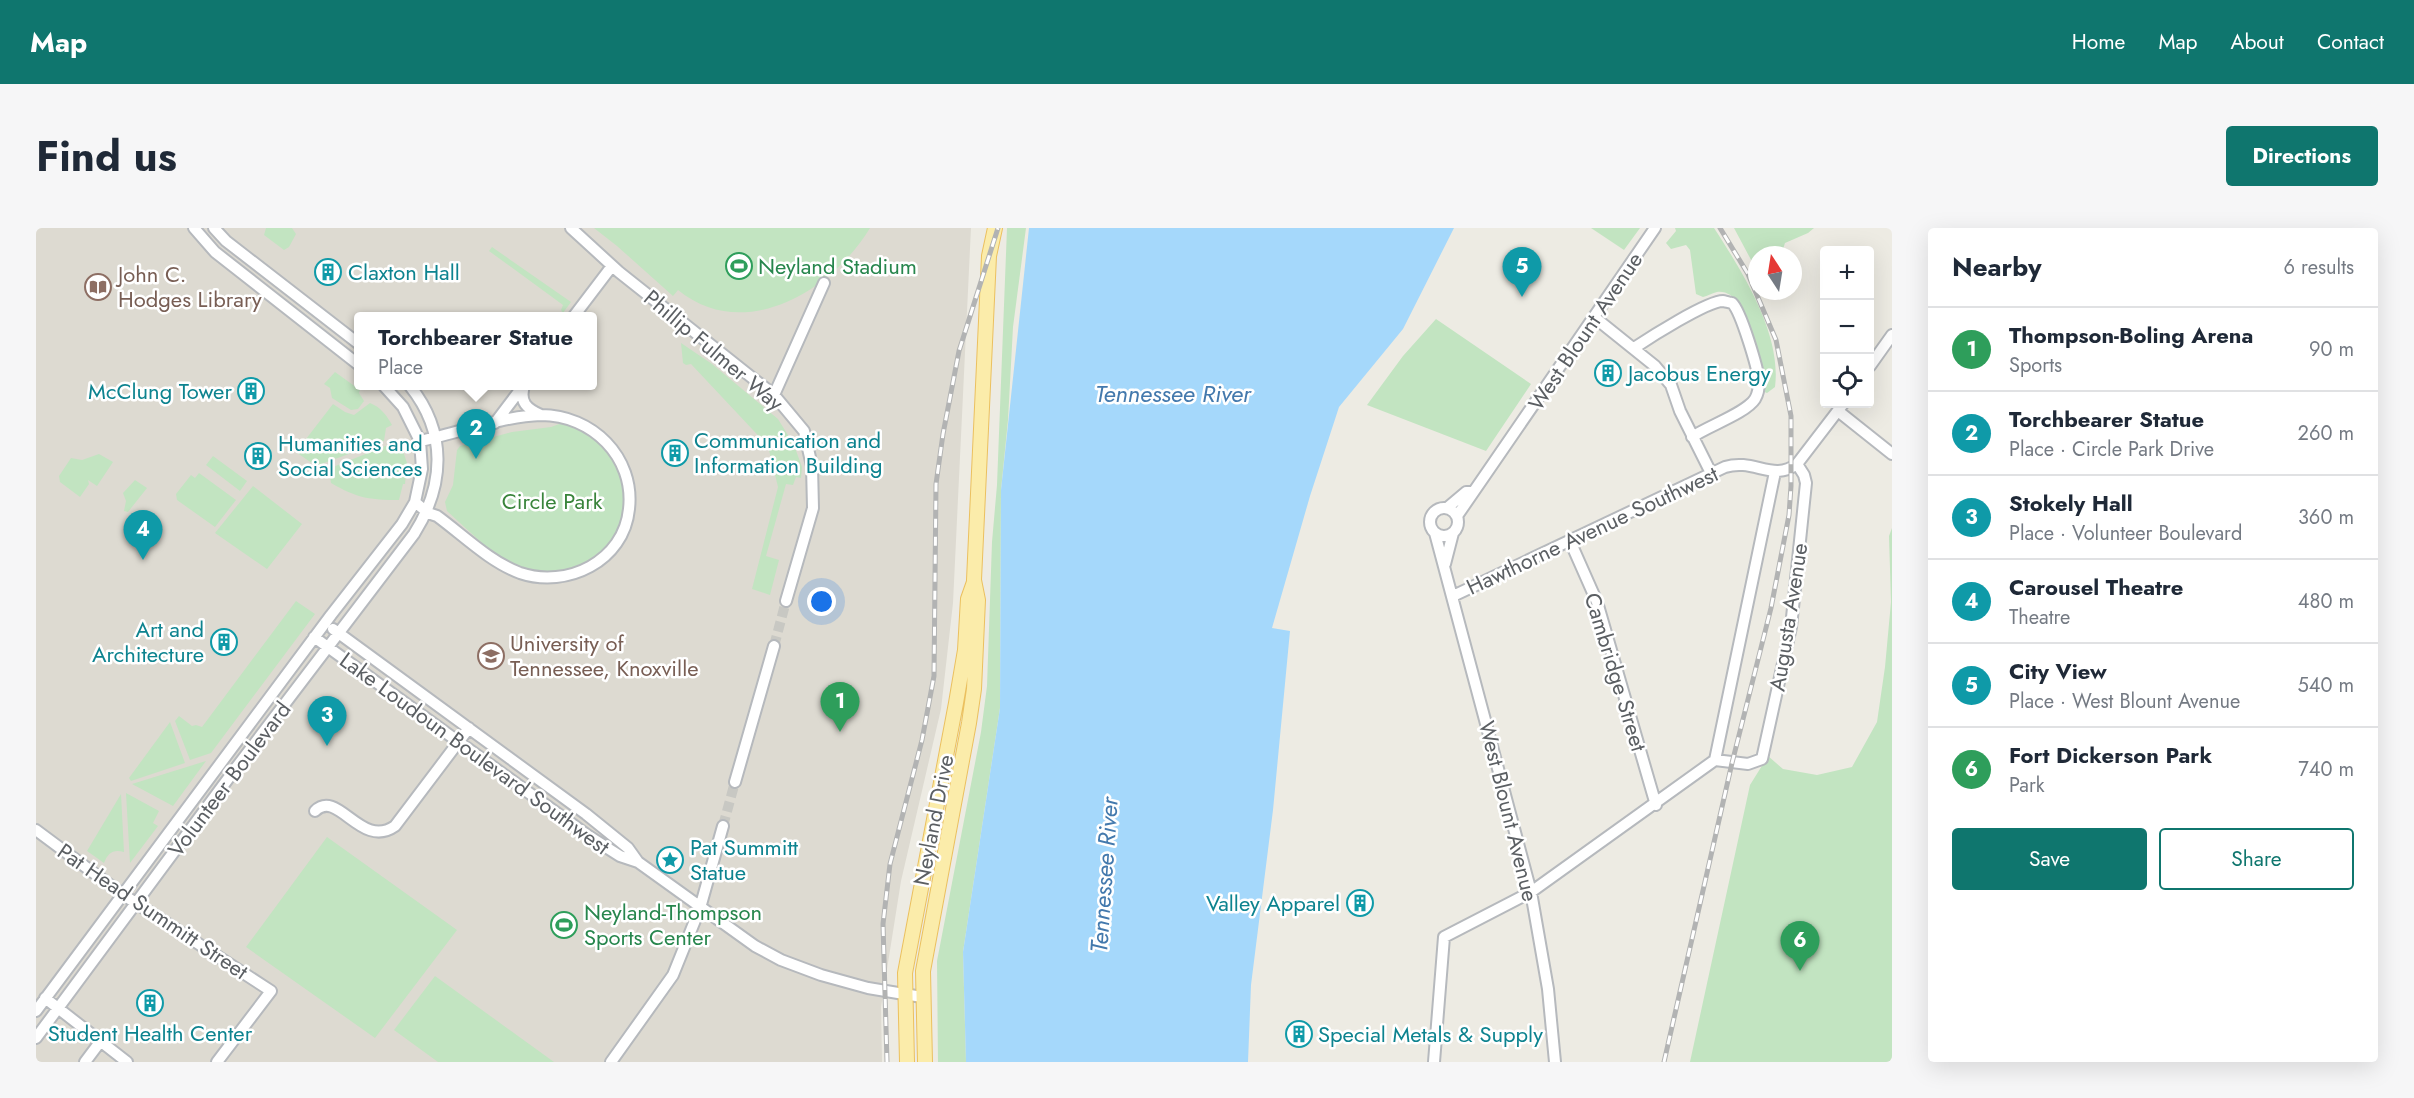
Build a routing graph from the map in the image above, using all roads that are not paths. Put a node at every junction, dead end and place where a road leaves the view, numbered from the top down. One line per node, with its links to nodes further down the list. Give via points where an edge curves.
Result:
1 (194, 228): 11 (street, via 215,252)
2 (214, 228): 10 (street)
3 (571, 228): 8 (street, Phillip Fulmer Way)
4 (986, 228): 7 (main road, Neyland Drive)
5 (995, 228): 7 (main road, Neyland Drive)
6 (1655, 228): 13 (street, West Blount Avenue)
7 (988, 256): 48 (main road, Neyland Drive)
8 (612, 266): 12 (street); 25 (street, Phillip Fulmer Way)
9 (824, 283): 25 (street)
10 (294, 293): 11 (street); 15 (street)
11 (283, 306): 18 (street)
12 (577, 312)
13 (1594, 317): 17 (street); 37 (street, West Blount Avenue)
14 (1892, 335): 19 (street)
15 (354, 339)
16 (354, 343): 18 (street)
17 (1634, 348): 30 (street, via 1671,386); 30 (street, via 1709,305 1724,300 1732,303 1757,367 1760,384 1756,398 1747,408)
18 (342, 352): 20 (street)
19 (1874, 359)
20 (354, 361)
21 (388, 390): 32 (street, Volunteer Boulevard, via 403,407)
22 (413, 390): 31 (street, Volunteer Boulevard, via 428,414)
23 (521, 390): 29 (street)
24 (523, 390): 28 (street, via 525,404)
25 (774, 395): 50 (street, Phillip Fulmer Way, via 804,431 812,466 813,508)
26 (1839, 408): 34 (street)
27 (1841, 408): 33 (street)
28 (541, 415): 29 (street); 40 (street, via 581,423 591,429 611,446 622,465 628,487 627,518 619,539 602,558 565,577 537,578 506,567)
29 (495, 423): 31 (street)
30 (1692, 437): 36 (street)
31 (436, 438): 32 (street); 40 (street, Volunteer Boulevard, via 438,459)
32 (420, 441): 38 (street, Volunteer Boulevard, via 422,469)
33 (1892, 454)
34 (1797, 464): 35 (street); 58 (street, Augusta Avenue, via 1806,483 1794,604 1762,759 1748,764)
35 (1775, 472): 36 (street, Hawthorne Avenue Southwest, via 1743,463); 58 (street, Augusta Avenue)
36 (1711, 473): 44 (street, Hawthorne Avenue Southwest)
37 (1472, 492): 39 (street, West Blount Avenue, via 1466,492); 41 (street, West Blount Avenue)
38 (415, 502): 40 (street); 45 (street, Volunteer Boulevard)
39 (1447, 508): 41 (street); 42 (street, via 1431,515 1430,525)
40 (428, 513): 46 (street, Volunteer Boulevard)
41 (1457, 516): 43 (street, via 1458,525)
42 (1435, 533): 43 (street); 47 (street, West Blount Avenue)
43 (1453, 533): 47 (street, West Blount Avenue)
44 (1570, 541): 49 (street, Hawthorne Avenue Southwest); 60 (street, Cambridge Street, via 1597,602)
45 (386, 545): 46 (street, via 393,551); 51 (street, Volunteer Boulevard)
46 (394, 561): 52 (street, Volunteer Boulevard)
47 (1445, 564): 49 (street, West Blount Avenue)
48 (974, 580): 69 (main road, Neyland Drive, via 968,599 958,693 909,943); 70 (main road, Neyland Drive, via 978,600 974,689 958,794 927,944)
49 (1453, 596): 65 (street, West Blount Avenue)
50 (786, 601)
51 (325, 623): 52 (street, Lake Loudoun Boulevard Southwest); 53 (street, Volunteer Boulevard)
52 (338, 633): 55 (street, Volunteer Boulevard); 56 (street, Lake Loudoun Boulevard Southwest)
53 (315, 638): 55 (street, Lake Loudoun Boulevard Southwest); 66 (street, Volunteer Boulevard)
54 (774, 646): 59 (street)
55 (328, 647): 57 (street, Lake Loudoun Boulevard Southwest); 67 (street, Volunteer Boulevard)
56 (468, 728): 57 (street); 64 (street, Lake Loudoun Boulevard Southwest, via 586,814 628,848)
57 (459, 742): 61 (street, via 390,830 370,831 330,805); 64 (street, Lake Loudoun Boulevard Southwest, via 587,835 620,856)
58 (1715, 760): 60 (street)
59 (735, 782)
60 (1656, 805): 65 (street)
61 (315, 811)
62 (723, 826): 68 (street)
63 (36, 830): 66 (street, Pat Head Summitt Street)
64 (638, 862): 68 (street, Lake Loudoun Boulevard Southwest)
65 (1531, 892): 82 (street, via 1444,937); 83 (street, West Blount Avenue, via 1548,989)
66 (122, 894): 67 (street, Pat Head Summitt Street); 71 (street, Volunteer Boulevard)
67 (135, 903): 72 (street, Volunteer Boulevard); 78 (street, Pat Head Summitt Street, via 271,991)
68 (700, 908): 69 (street, Lake Loudoun Boulevard Southwest, via 781,960 821,975); 79 (street, via 673,975)
69 (904, 996): 70 (street, Lake Loudoun Boulevard Southwest); 80 (main road, Neyland Drive)
70 (922, 997): 81 (main road, Neyland Drive)
71 (45, 998): 72 (street); 73 (street, Volunteer Boulevard)
72 (58, 1009): 74 (street, Volunteer Boulevard); 75 (street)
73 (36, 1011)
74 (36, 1038)
75 (100, 1042): 76 (street); 77 (street)
76 (85, 1062)
77 (127, 1062)
78 (217, 1062)
79 (610, 1062)
80 (907, 1062)
81 (925, 1062)
82 (1434, 1062)
83 (1555, 1062)

